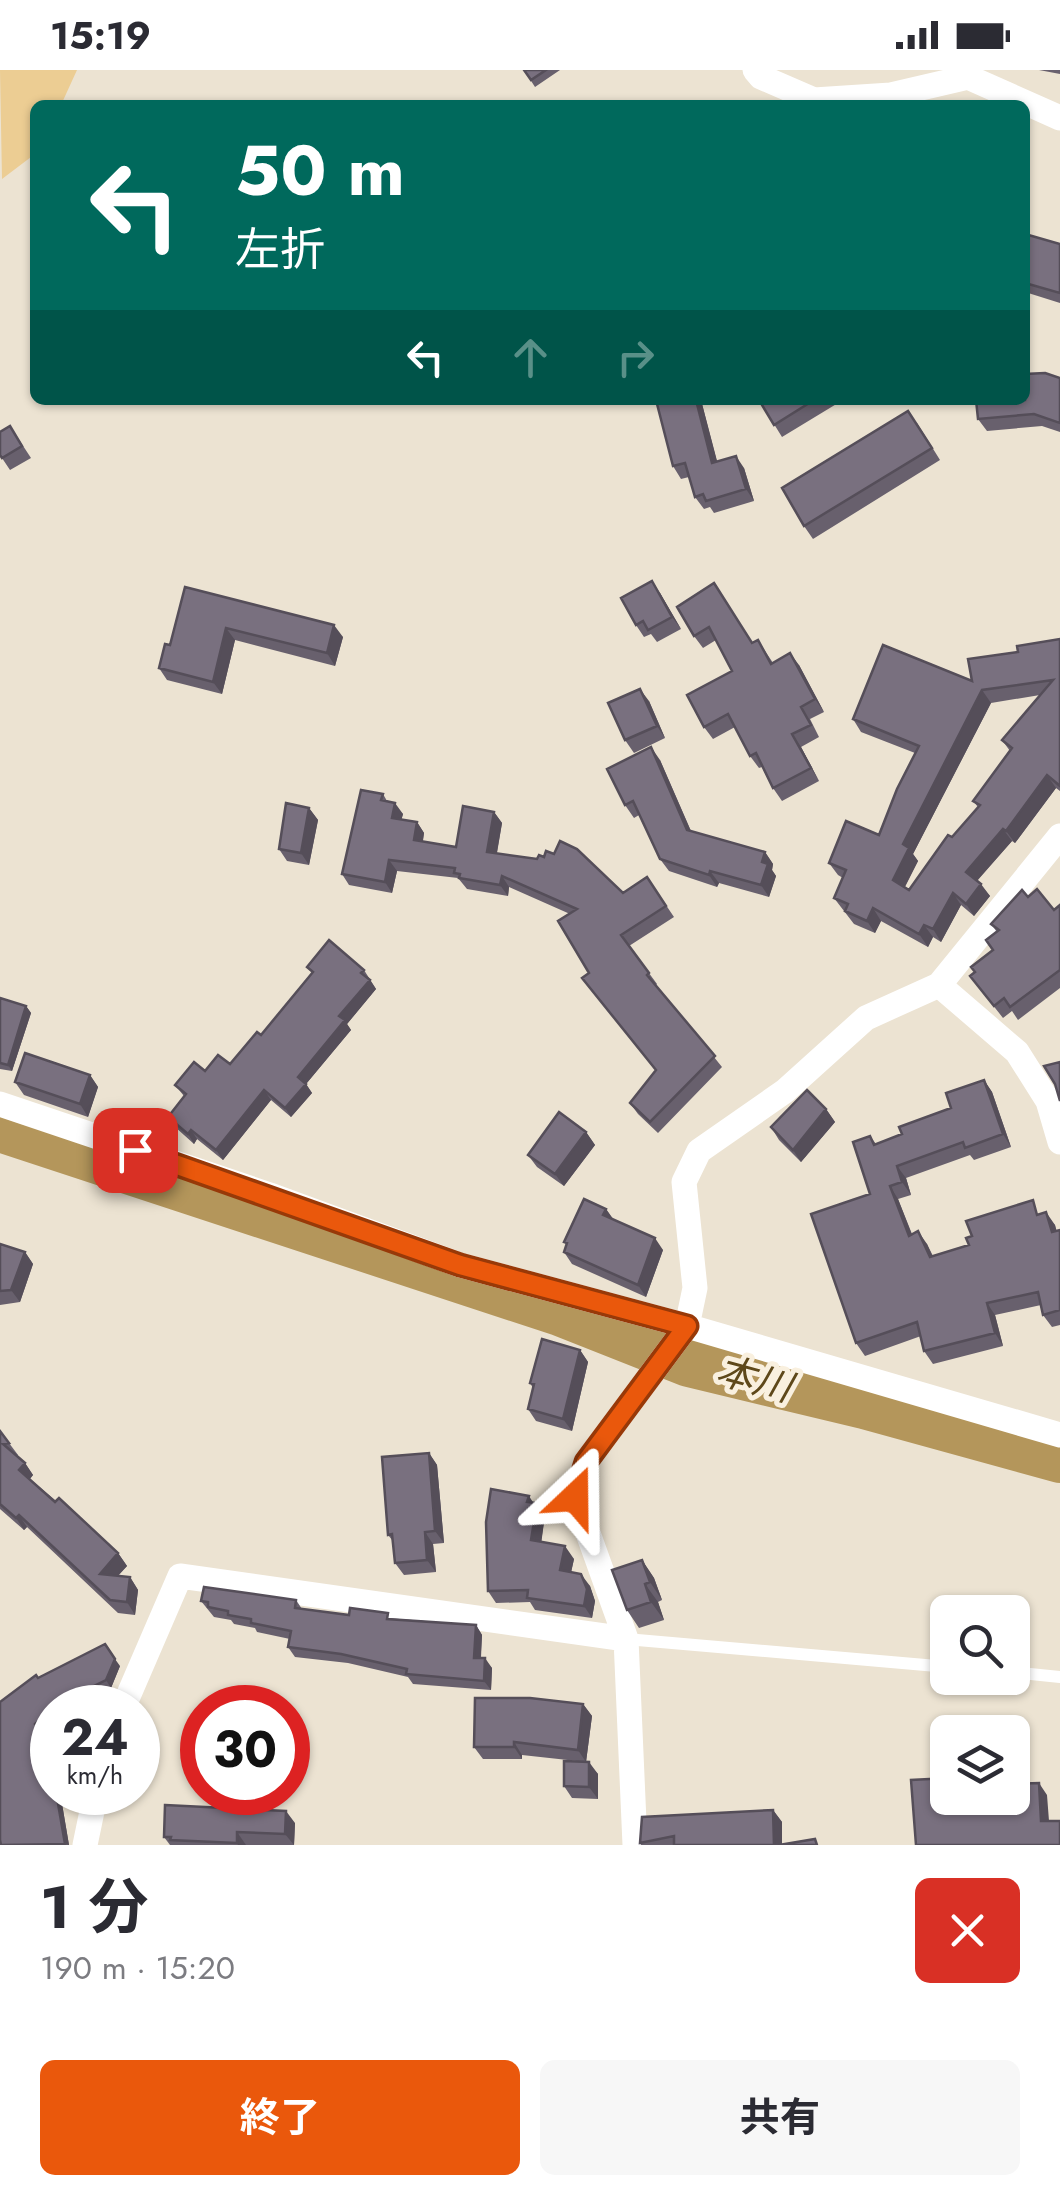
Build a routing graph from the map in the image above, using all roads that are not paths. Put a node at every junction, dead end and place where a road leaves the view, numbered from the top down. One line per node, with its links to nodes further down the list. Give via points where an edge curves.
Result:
1 (754, 70): 3 (street)
2 (814, 100): 4 (street, via 890,95 968,77)
3 (814, 100)
4 (1020, 100)
5 (1030, 105): 6 (street)
6 (1060, 118)
7 (1060, 836): 8 (street)
8 (939, 986): 10 (street, via 1017,1052 1048,1101); 11 (street, via 866,1018 785,1091 699,1151 684,1182 695,1288)
9 (0, 1104): 11 (street)
10 (1060, 1142)
11 (675, 1343): 12 (street); 13 (street, via 586,1462 575,1497)
12 (1060, 1435)
13 (626, 1638): 14 (lane); 17 (street, via 180,1576); 20 (street)
14 (930, 1665)
15 (1030, 1674): 16 (lane)
16 (1060, 1676)
17 (133, 1685)
18 (91, 1815): 19 (street)
19 (85, 1845)
20 (635, 1845)

